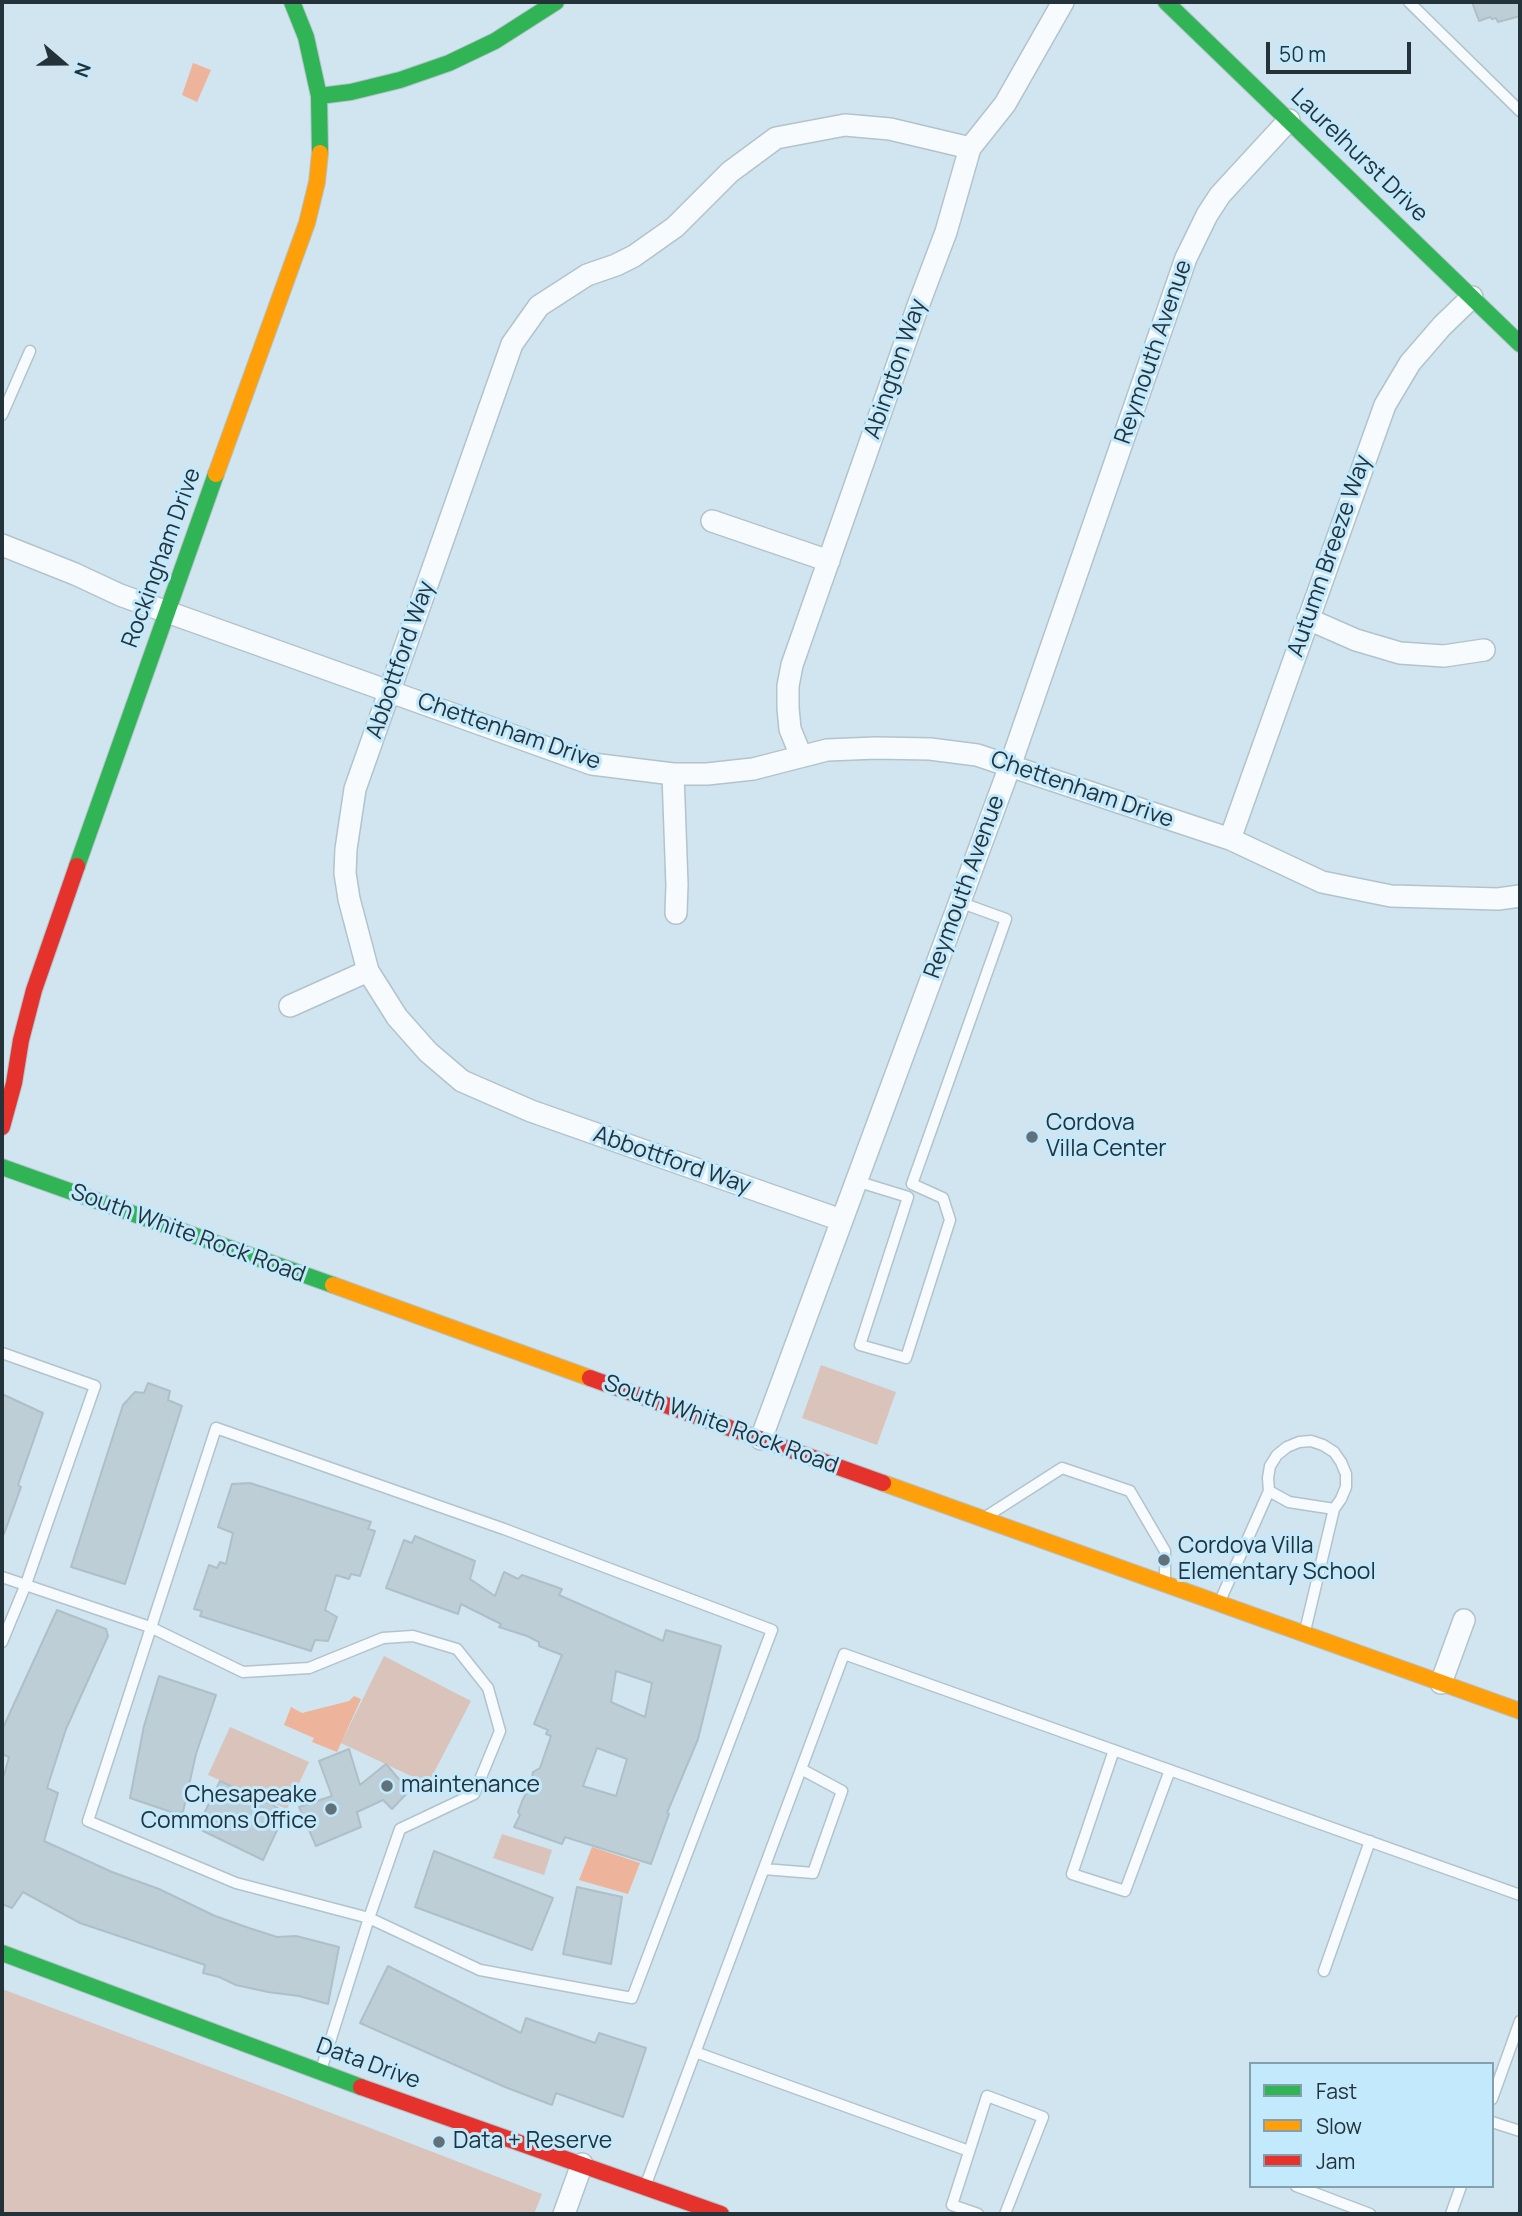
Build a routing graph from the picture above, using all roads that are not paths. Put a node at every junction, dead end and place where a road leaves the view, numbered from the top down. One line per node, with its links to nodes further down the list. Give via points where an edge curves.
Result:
1 (292, 2): 6 (street, Rockingham Drive, via 306,37)
2 (556, 2): 6 (street, via 495,41 449,63 400,80)
3 (1063, 2): 9 (street, Abington Way, via 1005,104)
4 (1166, 2): 8 (street, Laurelhurst Drive)
5 (1409, 2): 7 (lane)
6 (319, 96): 17 (street, Rockingham Drive, via 321,140 307,223)
7 (1520, 111)
8 (1289, 120): 10 (street, Laurelhurst Drive); 22 (street, Reymouth Avenue, via 1220,195 1195,237)
9 (970, 148): 16 (street, Abington Way, via 946,232); 20 (street, Abbottford Way, via 890,129 845,125 776,138 730,172 675,228 634,256 587,275 539,306 512,344)
10 (1472, 297): 11 (street, Laurelhurst Drive); 18 (street, Autumn Breeze Way, via 1418,354 1385,405)
11 (1520, 344)
12 (30, 351): 13 (lane)
13 (2, 415)
14 (712, 521): 16 (street)
15 (2, 545): 17 (street, Chettenham Drive)
16 (829, 561): 21 (street, Abington Way, via 788,686 790,729)
17 (167, 611): 20 (street, Chettenham Drive); 30 (street, Rockingham Drive, via 33,990)
18 (1308, 619): 19 (street, via 1400,653 1444,656); 24 (street, Autumn Breeze Way)
19 (1484, 650)
20 (391, 691): 23 (street, Chettenham Drive, via 592,764); 28 (street, Abbottford Way, via 355,789 346,849 349,899)
21 (801, 756): 22 (street, Chettenham Drive, via 827,750 930,749 977,755); 23 (street, Chettenham Drive, via 753,769)
22 (1010, 766): 24 (street, Chettenham Drive); 26 (street, Reymouth Avenue)
23 (673, 774): 27 (street)
24 (1230, 839): 25 (street, Chettenham Drive, via 1322,882 1391,896)
25 (1520, 896)
26 (959, 902): 32 (street, Reymouth Avenue); 33 (lane, via 1006,919)
27 (676, 912)
28 (368, 971): 29 (street); 35 (street, Abbottford Way, via 397,1017 462,1081 531,1111)
29 (290, 1006)
30 (2, 1127)
31 (2, 1167): 37 (street, South White Rock Road)
32 (856, 1181): 34 (lane); 35 (street, Reymouth Avenue)
33 (912, 1184): 34 (lane); 34 (lane, via 943,1198 950,1220 906,1359 860,1345)
34 (908, 1197)
35 (841, 1220): 37 (street, Reymouth Avenue)
36 (2, 1353): 42 (lane, via 95,1386)
37 (761, 1439): 40 (street, South White Rock Road)
38 (1269, 1491): 39 (lane, via 1289,1502); 39 (lane, via 1270,1466 1277,1455 1298,1442 1311,1441 1334,1452 1346,1474 1342,1499); 44 (lane)
39 (1334, 1509): 47 (lane)
40 (983, 1519): 43 (street, South White Rock Road); 43 (lane, via 1062,1468 1130,1491 1165,1551)
41 (2, 1577): 42 (lane)
42 (26, 1584): 46 (lane); 48 (lane)
43 (1164, 1584): 44 (street, South White Rock Road)
44 (1219, 1604): 47 (street, South White Rock Road)
45 (1464, 1620): 49 (street)
46 (150, 1627): 57 (lane, via 88,1821 236,1883); 57 (lane, via 243,1672 309,1668 383,1638 413,1636 457,1649 488,1688 500,1731 474,1794 400,1829); 57 (lane, via 216,1428 772,1630 632,1998 480,1970)
47 (1304, 1634): 49 (street, South White Rock Road)
48 (2, 1642)
49 (1441, 1683): 50 (street, South White Rock Road)
50 (1520, 1711)
51 (1114, 1750): 52 (lane, via 844,1654); 53 (lane); 53 (lane, via 1072,1874 1125,1891)
52 (801, 1769): 55 (lane); 55 (lane, via 842,1791 813,1873)
53 (1170, 1770): 54 (lane)
54 (1370, 1841): 56 (lane); 59 (lane)
55 (764, 1869): 61 (lane)
56 (1520, 1895)
57 (369, 1918): 62 (lane)
58 (2, 1953): 62 (street, Data Drive)
59 (1324, 1971)
60 (1520, 2021): 63 (lane)
61 (695, 2052): 66 (lane); 68 (lane)
62 (320, 2072): 67 (street, Data Drive)
63 (1494, 2093)
64 (1494, 2123): 65 (lane)
65 (1520, 2131)
66 (969, 2151): 73 (lane, via 952,2205); 74 (lane, via 987,2096 1043,2117)
67 (582, 2164): 68 (street, Data Drive); 71 (street)
68 (645, 2187): 72 (street, Data Drive)
69 (1301, 2188): 75 (lane)
70 (1457, 2188): 76 (lane)
71 (564, 2214)
72 (721, 2214)
73 (978, 2214)
74 (1005, 2214)
75 (1370, 2214)
76 (1451, 2214)

